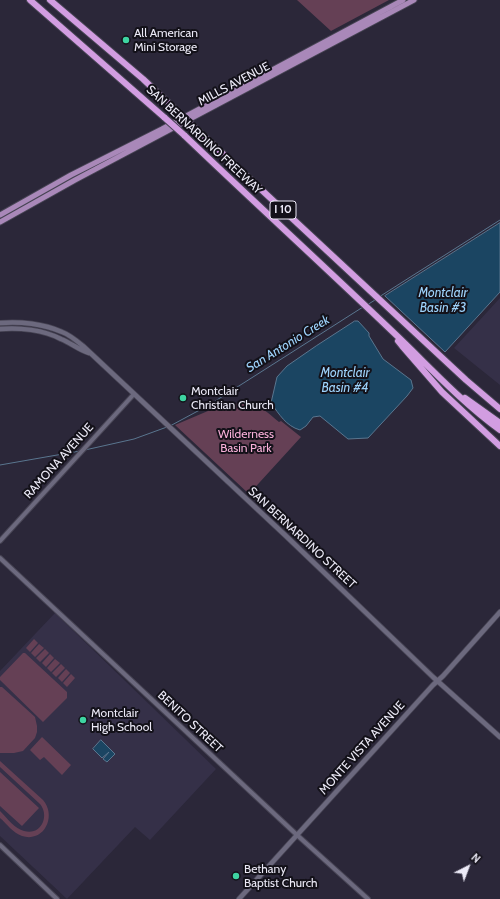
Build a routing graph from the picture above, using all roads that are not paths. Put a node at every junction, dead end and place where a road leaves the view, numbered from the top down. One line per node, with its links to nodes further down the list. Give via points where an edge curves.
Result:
1 (30, 0): 9 (highway, SAN BERNARDINO FREEWAY / I 10, bridge, via 184,135)
2 (50, 0): 13 (highway, SAN BERNARDINO FREEWAY / I 10, bridge, via 142,79 387,308)
3 (403, 0): 5 (main road, MILLS AVENUE, via 162,129 70,175)
4 (414, 0): 6 (main road, MILLS AVENUE)
5 (0, 215)
6 (0, 222)
7 (0, 323): 10 (main road, SAN BERNARDINO STREET, via 32,324 63,332)
8 (0, 329): 10 (main road, SAN BERNARDINO STREET, via 49,334)
9 (393, 332): 11 (highway, SAN BERNARDINO FREEWAY / I 10); 16 (highway, via 442,392)
10 (91, 354): 12 (main road, SAN BERNARDINO STREET)
11 (455, 393): 14 (highway); 15 (highway, SAN BERNARDINO FREEWAY / I 10)
12 (134, 394): 17 (street, RAMONA AVENUE); 20 (main road, SAN BERNARDINO STREET)
13 (498, 406)
14 (500, 423)
15 (500, 430)
16 (500, 446)
17 (0, 541)
18 (0, 558): 22 (street, BENITO STREET)
19 (500, 612): 20 (main road, MONTE VISTA AVENUE)
20 (438, 682): 21 (main road, SAN BERNARDINO STREET); 22 (main road, MONTE VISTA AVENUE)
21 (500, 737)
22 (297, 835): 25 (main road, MONTE VISTA AVENUE); 26 (street, BENITO STREET)
23 (0, 845): 24 (street)
24 (57, 899)
25 (239, 899)
26 (368, 899)

